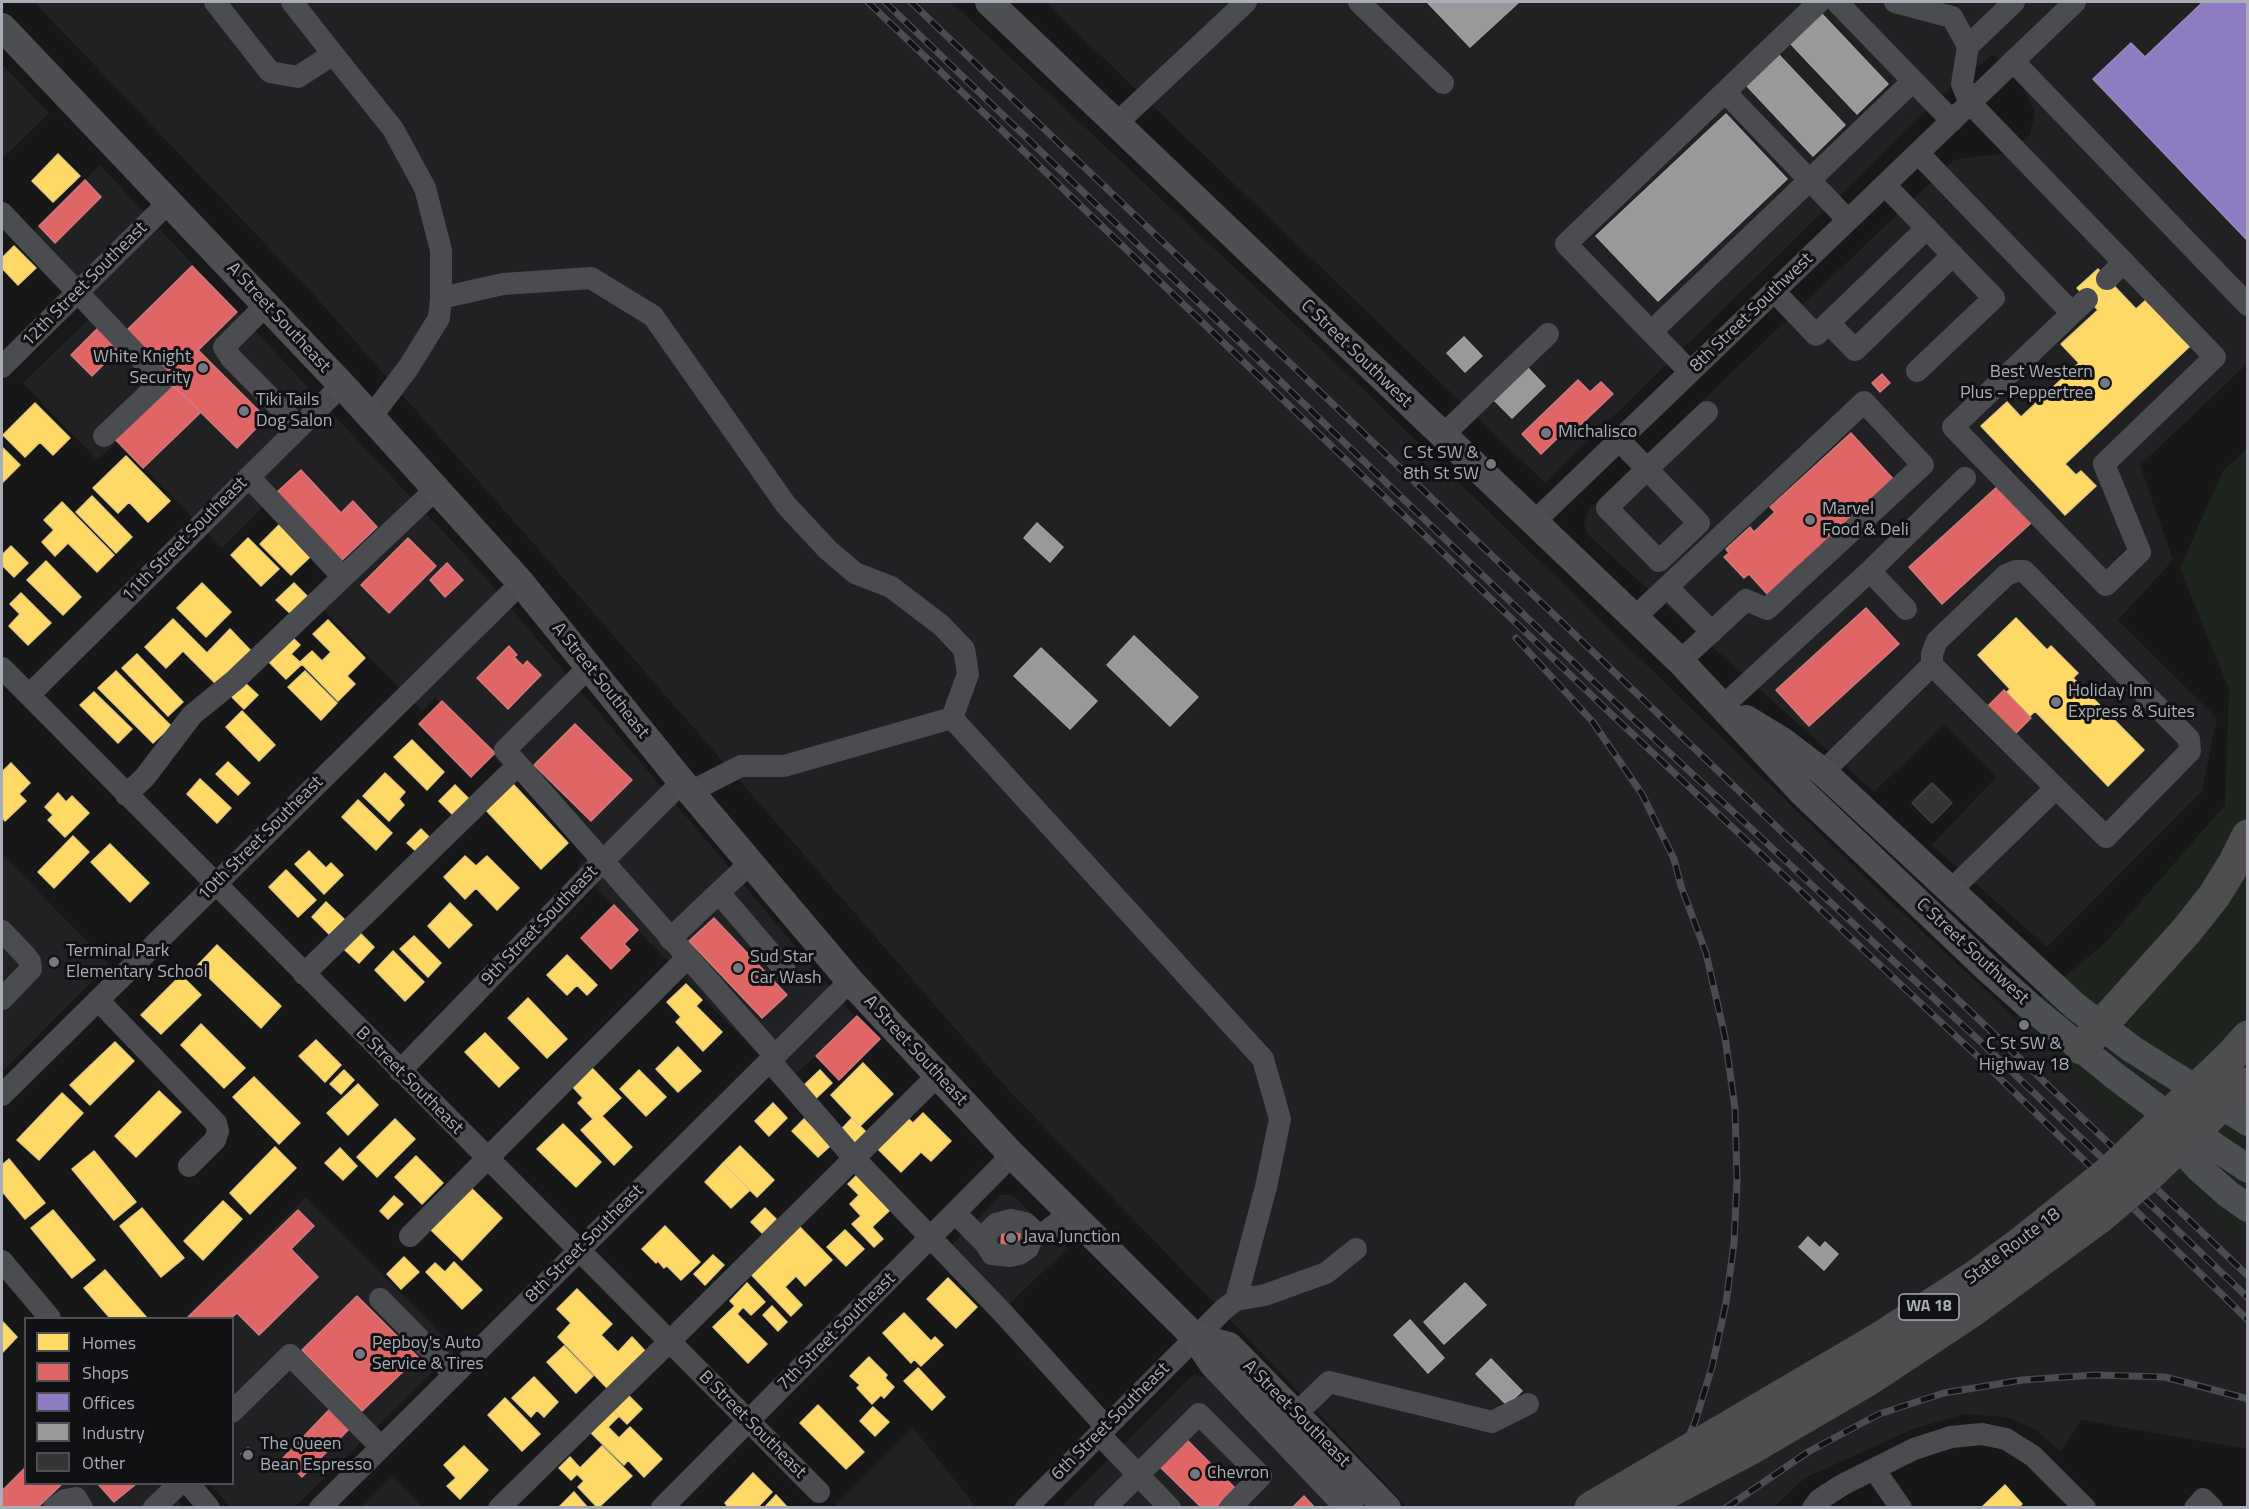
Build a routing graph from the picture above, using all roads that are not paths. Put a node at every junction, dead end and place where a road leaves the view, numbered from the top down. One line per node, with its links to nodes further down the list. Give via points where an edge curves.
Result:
1 (215, 2): 13 (street, via 270,72 298,78)
2 (292, 2): 13 (street)
3 (989, 2): 20 (main road, C Street Southwest)
4 (1246, 2): 20 (street)
5 (1359, 2): 16 (street)
6 (1819, 2): 17 (street)
7 (1837, 2): 15 (street)
8 (1895, 2): 12 (street, via 1952,16)
9 (2014, 2): 12 (street)
10 (2075, 2): 14 (street, 8th Street Southwest)
11 (2, 27): 24 (main road, A Street Southeast)
12 (1968, 46): 18 (street, via 1962,84)
13 (333, 54): 33 (street, via 393,129 425,188 441,250)
14 (2013, 61): 18 (street, 8th Street Southwest); 35 (street)
15 (1913, 81): 19 (street); 22 (street)
16 (1443, 83)
17 (1725, 92): 22 (street); 37 (street, via 1566,244)
18 (1970, 103): 19 (street, 8th Street Southwest); 29 (street)
19 (1952, 121): 21 (street, 8th Street Southwest)
20 (1116, 124): 47 (main road, C Street Southwest)
21 (1918, 153): 23 (street, 8th Street Southwest); 29 (street, via 2079,306 1953,427 2106,585 2140,552 2104,464 2215,357)
22 (1809, 180): 26 (street); 37 (street)
23 (1885, 184): 26 (street, 8th Street Southwest); 27 (street)
24 (168, 203): 32 (street, 12th Street Southeast); 34 (main road, A Street Southeast)
25 (2, 213): 32 (street)
26 (1848, 220): 31 (street, 8th Street Southwest)
27 (1927, 228): 28 (street); 36 (street)
28 (1953, 255): 36 (street, via 1855,350); 40 (street, via 1994,298)
29 (2124, 262): 30 (street)
30 (2107, 279)
31 (1774, 291): 36 (street, via 1816,335); 41 (street, 8th Street Southwest)
32 (78, 292): 39 (street, 12th Street Southeast); 46 (street, via 162,381)
33 (441, 298): 44 (street, via 439,318); 66 (street, via 503,285 591,278 652,316 786,505 828,550 855,573 891,587 941,625 964,649 968,674)
34 (266, 305): 42 (main road, A Street Southeast); 45 (street, via 224,346)
35 (2247, 305)
36 (1829, 323)
37 (1651, 332): 41 (street)
38 (1548, 334): 47 (street)
39 (2, 367)
40 (1917, 371)
41 (1690, 372): 48 (street, 8th Street Southwest)
42 (342, 385): 44 (main road, A Street Southeast); 45 (street, 11th Street Southeast)
43 (1707, 412): 48 (street, via 1647,469)
44 (371, 417): 51 (main road, A Street Southeast)
45 (299, 428): 49 (street, 11th Street Southeast)
46 (104, 436)
47 (1442, 436): 52 (main road, C Street Southwest)
48 (1619, 440): 52 (street, 8th Street Southwest)
49 (249, 477): 54 (street); 64 (street, 11th Street Southeast)
50 (1965, 478): 53 (street)
51 (436, 489): 54 (street); 55 (main road, A Street Southeast)
52 (1533, 522): 58 (main road, C Street Southwest)
53 (1870, 571): 57 (street); 65 (street)
54 (343, 577): 71 (street, via 235,680 192,715 145,777)
55 (521, 583): 62 (main road, A Street Southeast); 75 (street, 10th Street Southeast)
56 (1667, 587): 58 (street); 59 (street); 59 (street, via 1864,402 1923,465 1767,609 1746,600)
57 (1906, 609)
58 (1634, 618): 60 (main road, C Street Southwest)
59 (1712, 632): 60 (street)
60 (1680, 661): 65 (main road, C Street Southwest)
61 (1932, 665): 68 (street); 70 (street); 70 (street, via 1937,641 2006,575 2024,571 2189,739 2186,757 2106,837)
62 (589, 667): 67 (street, via 505,750); 69 (main road, A Street Southeast)
63 (2, 668): 64 (street, B Street Southeast)
64 (29, 695): 71 (street, B Street Southeast)
65 (1723, 706): 68 (main road, C Street Southwest, via 1782,741); 86 (main road, C Street Southwest, via 1801,791 1988,969)
66 (952, 718): 69 (street, 9th Street Southeast, via 784,766 741,766); 108 (street, via 1263,1059 1280,1119)
67 (518, 766): 73 (street); 82 (street)
68 (1823, 772): 76 (main road, C Street Southwest)
69 (686, 787): 73 (street, 9th Street Southeast); 74 (main road, A Street Southeast)
70 (2056, 788): 76 (street)
71 (126, 795): 75 (street, B Street Southeast)
72 (2247, 836): 86 (highway, via 2214,896)
73 (602, 862): 79 (street); 89 (street, 9th Street Southeast)
74 (750, 863): 77 (street); 83 (main road, A Street Southeast)
75 (215, 884): 82 (street, B Street Southeast); 85 (street, 10th Street Southeast)
76 (1950, 891): 86 (main road, C Street Southwest, via 2041,977)
77 (719, 893): 79 (street); 81 (street)
78 (2, 931): 84 (street, via 25,955 31,969)
79 (670, 939): 80 (street)
80 (687, 958): 87 (street); 96 (street)
81 (785, 970)
82 (304, 974): 89 (street, B Street Southeast)
83 (850, 981): 87 (street, 8th Street Southeast); 90 (main road, A Street Southeast)
84 (2, 999)
85 (98, 1000): 92 (street, 10th Street Southeast); 97 (street, via 216,1123 215,1140)
86 (2090, 1037): 91 (main road, C Street Southwest); 93 (main road, C Street Southwest, via 2132,1049)
87 (772, 1058): 95 (street); 105 (street, 8th Street Southeast)
88 (2243, 1067): 119 (highway, State Route 18 / WA 18, bridge, via 2150,1175 2101,1216 1896,1362); 138 (highway, State Route 18 / WA 18, bridge, via 2162,1124 2113,1169 1985,1269 1877,1340)
89 (399, 1071): 96 (street, B Street Southeast)
90 (938, 1075): 94 (main road, A Street Southeast); 95 (street)
91 (2115, 1076): 98 (main road, C Street Southwest); 99 (main road, via 2200,1168)
92 (2, 1095)
93 (2247, 1122)
94 (1012, 1155): 100 (street, 7th Street Southeast); 101 (main road, A Street Southeast)
95 (854, 1158): 103 (street); 111 (street)
96 (487, 1159): 102 (street); 105 (street, B Street Southeast)
97 (189, 1166)
98 (2247, 1169)
99 (2247, 1208)
100 (955, 1213): 101 (street, via 985,1243 996,1224 1011,1220 1025,1223 1033,1236 1047,1231); 103 (street, 7th Street Southeast)
101 (1070, 1213): 110 (main road, A Street Southeast)
102 (410, 1236)
103 (930, 1238): 116 (street, 7th Street Southeast); 117 (street, via 1003,1313)
104 (1356, 1249): 108 (street, via 1326,1272 1265,1295)
105 (578, 1251): 111 (street, B Street Southeast); 112 (street, 8th Street Southeast)
106 (2, 1261): 109 (street)
107 (380, 1299): 112 (street)
108 (1236, 1300): 110 (street, 6th Street Southeast)
109 (49, 1317)
110 (1195, 1337): 115 (main road, A Street Southeast, via 1229,1346); 117 (street, 6th Street Southeast); 136 (main road, A Street Southeast, via 1213,1364)
111 (669, 1342): 116 (street, B Street Southeast); 130 (street)
112 (454, 1374): 118 (street, 8th Street Southeast)
113 (1528, 1404): 115 (street, via 1492,1422 1329,1382)
114 (234, 1410): 118 (street, via 290,1355)
115 (1296, 1414): 137 (main road, A Street Southeast)
116 (748, 1422): 124 (street, B Street Southeast); 131 (street, 7th Street Southeast)
117 (1102, 1430): 121 (street); 132 (street, 6th Street Southeast)
118 (381, 1447): 129 (street, 8th Street Southeast)
119 (1746, 1451): 139 (highway, State Route 18 / WA 18, bridge); 140 (highway, bridge)
120 (1874, 1469): 141 (street, via 1842,1485); 142 (street); 143 (street, via 1914,1449 1951,1437 1982,1434 2006,1439 2033,1456)
121 (1138, 1475): 133 (street); 134 (street); 135 (street, via 1199,1414 1261,1476)
122 (178, 1485): 127 (street)
123 (190, 1485): 128 (street)
124 (819, 1492)
125 (54, 1508): 126 (street, via 76,1498)
126 (82, 1508)
127 (154, 1508)
128 (209, 1508)
129 (320, 1508)
130 (499, 1508)
131 (662, 1508)
132 (1026, 1508)
133 (1105, 1508)
134 (1170, 1508)
135 (1230, 1508)
136 (1350, 1508)
137 (1387, 1508)
138 (1591, 1508)
139 (1637, 1508)
140 (1673, 1508)
141 (1814, 1508)
142 (1901, 1508)
143 (2085, 1508)
144 (2195, 1508): 145 (street, via 2203,1498)
145 (2212, 1508)

